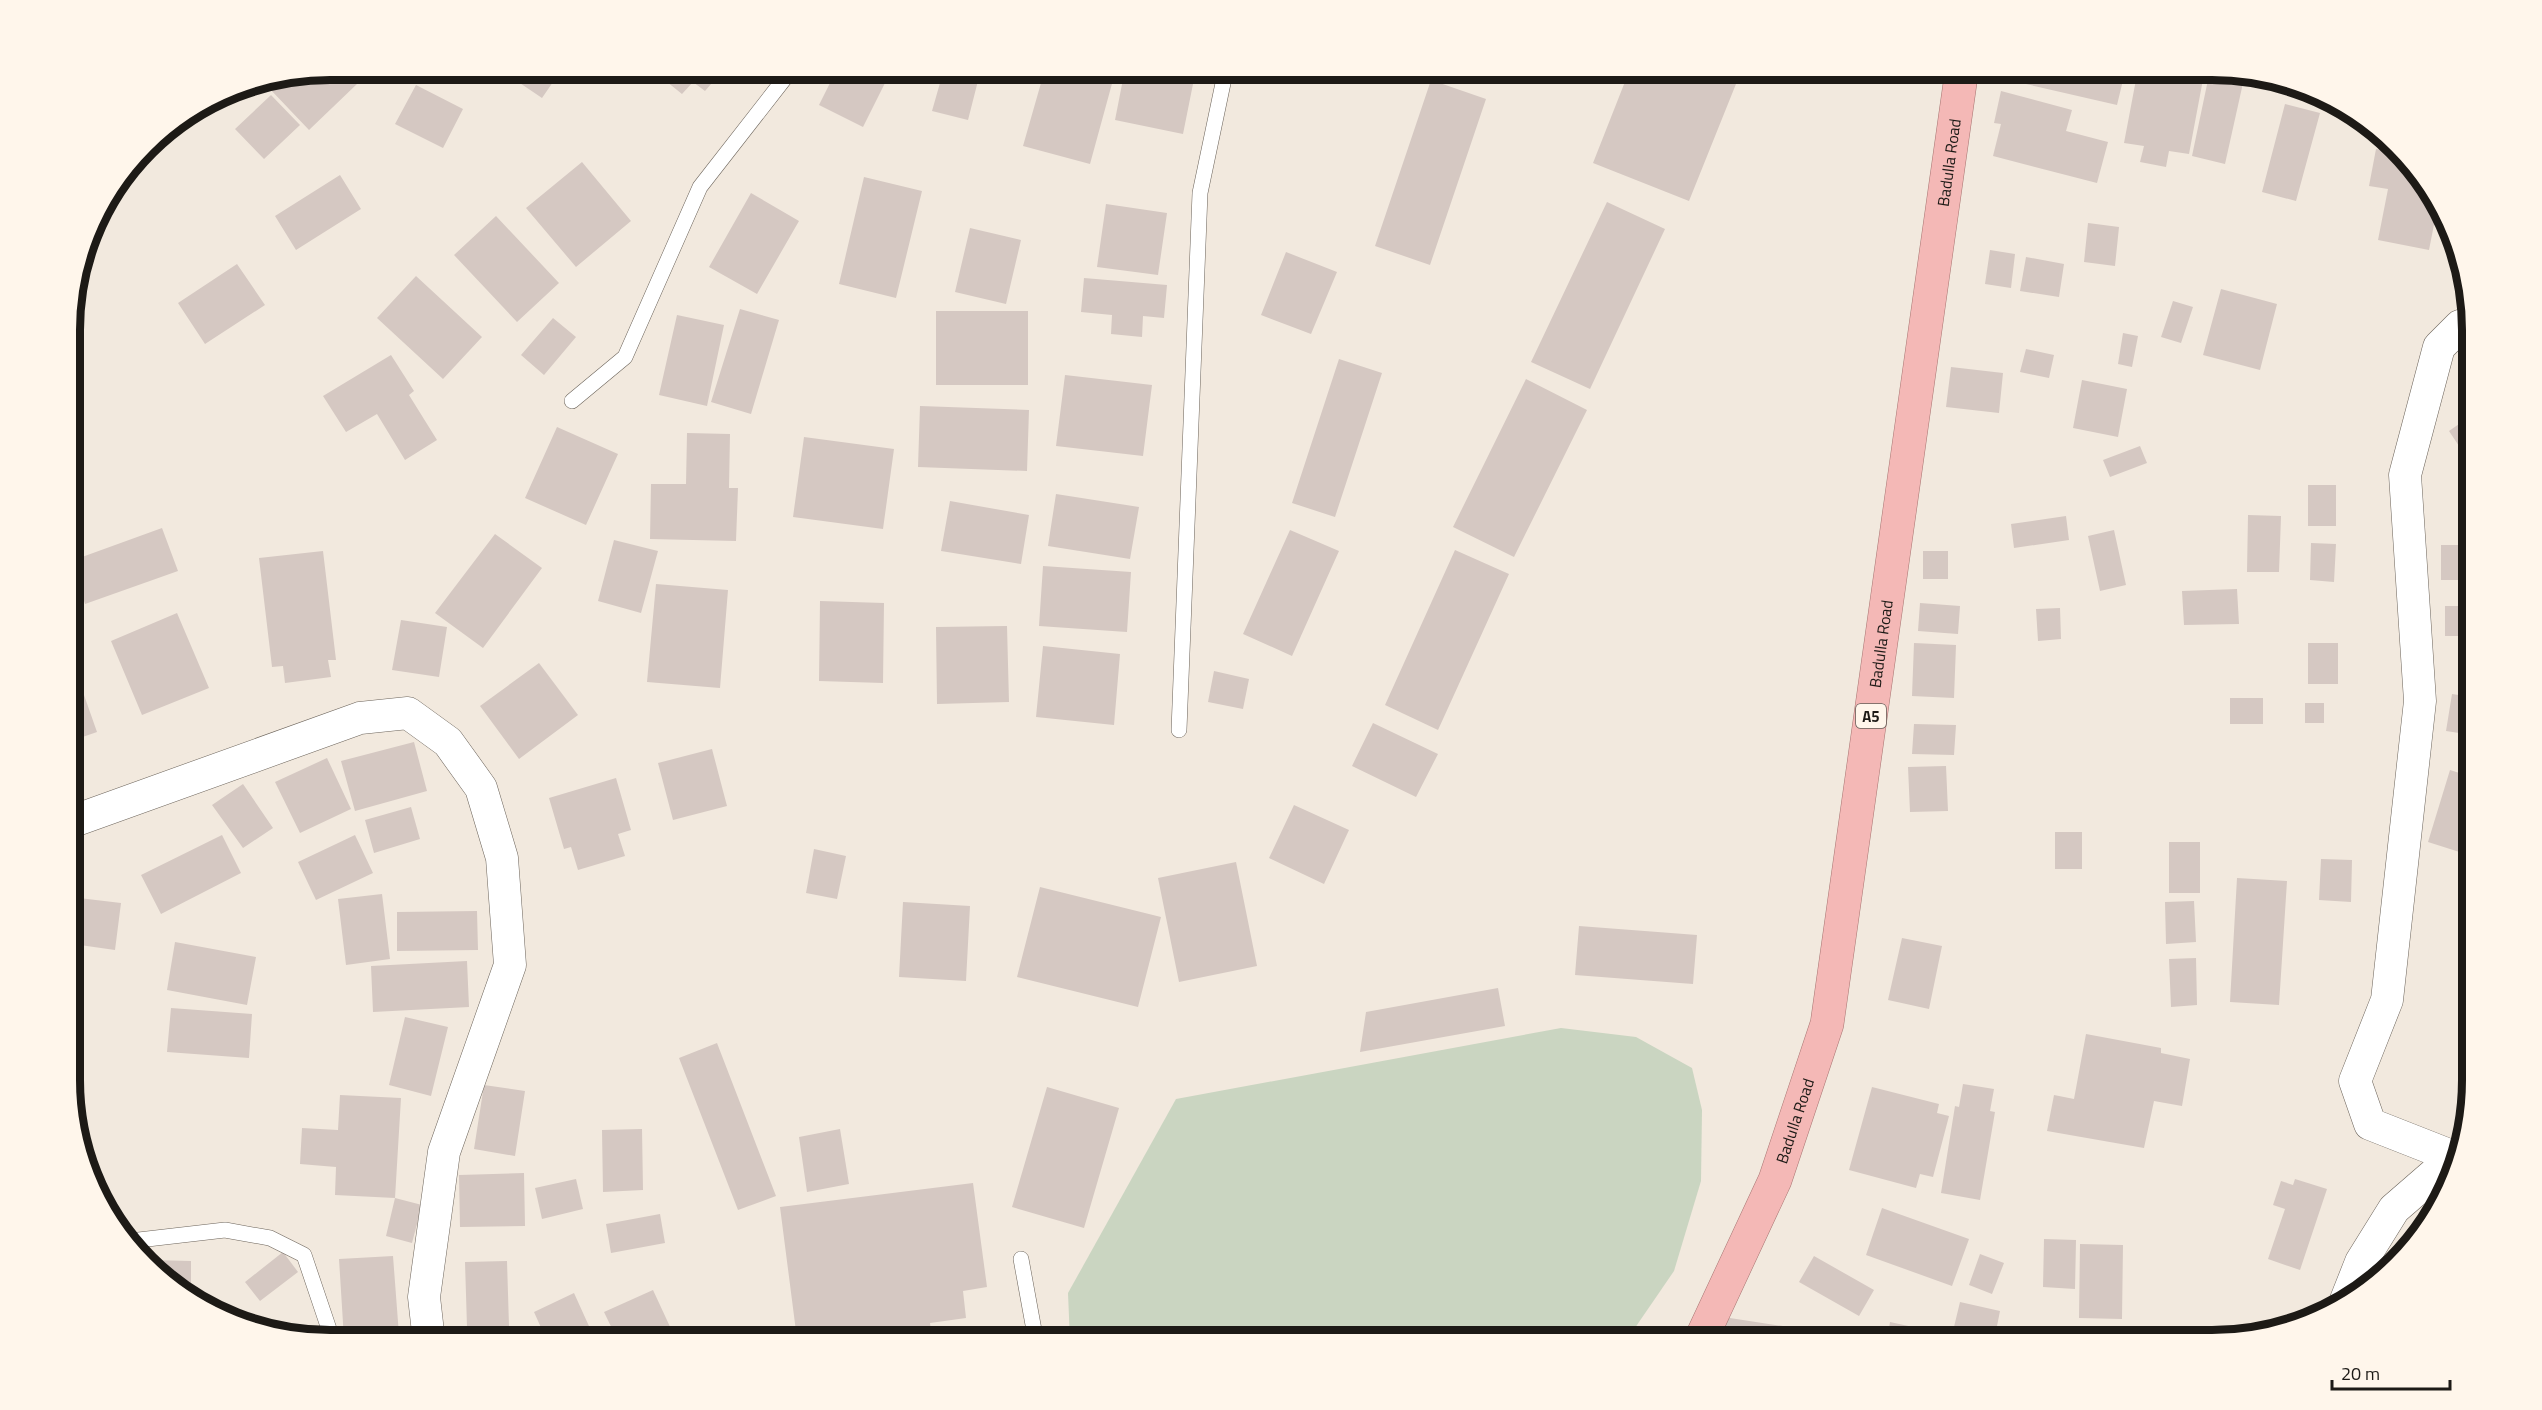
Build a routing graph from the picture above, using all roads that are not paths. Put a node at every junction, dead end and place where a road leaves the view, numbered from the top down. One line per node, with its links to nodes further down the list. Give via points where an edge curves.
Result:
1 (783, 80): 5 (lane, via 700,187 625,357)
2 (1224, 80): 6 (lane, via 1200,193)
3 (1960, 80): 16 (highway, Badulla Road / A5, via 1827,1024 1775,1180)
4 (2462, 325): 8 (street, via 2439,347 2405,475 2420,701 2387,1000 2355,1082 2370,1124)
5 (572, 401)
6 (1179, 730)
7 (80, 819): 14 (street, via 360,718 408,713 448,742 481,788 502,858 510,965 444,1152 424,1297)
8 (2451, 1156)
9 (2449, 1162): 12 (street, via 2394,1209 2361,1262)
10 (138, 1240): 13 (lane, via 225,1230 270,1238 304,1255)
11 (1021, 1259): 15 (lane)
12 (2351, 1288)
13 (329, 1330)
14 (428, 1330)
15 (1034, 1330)
16 (1705, 1330)

